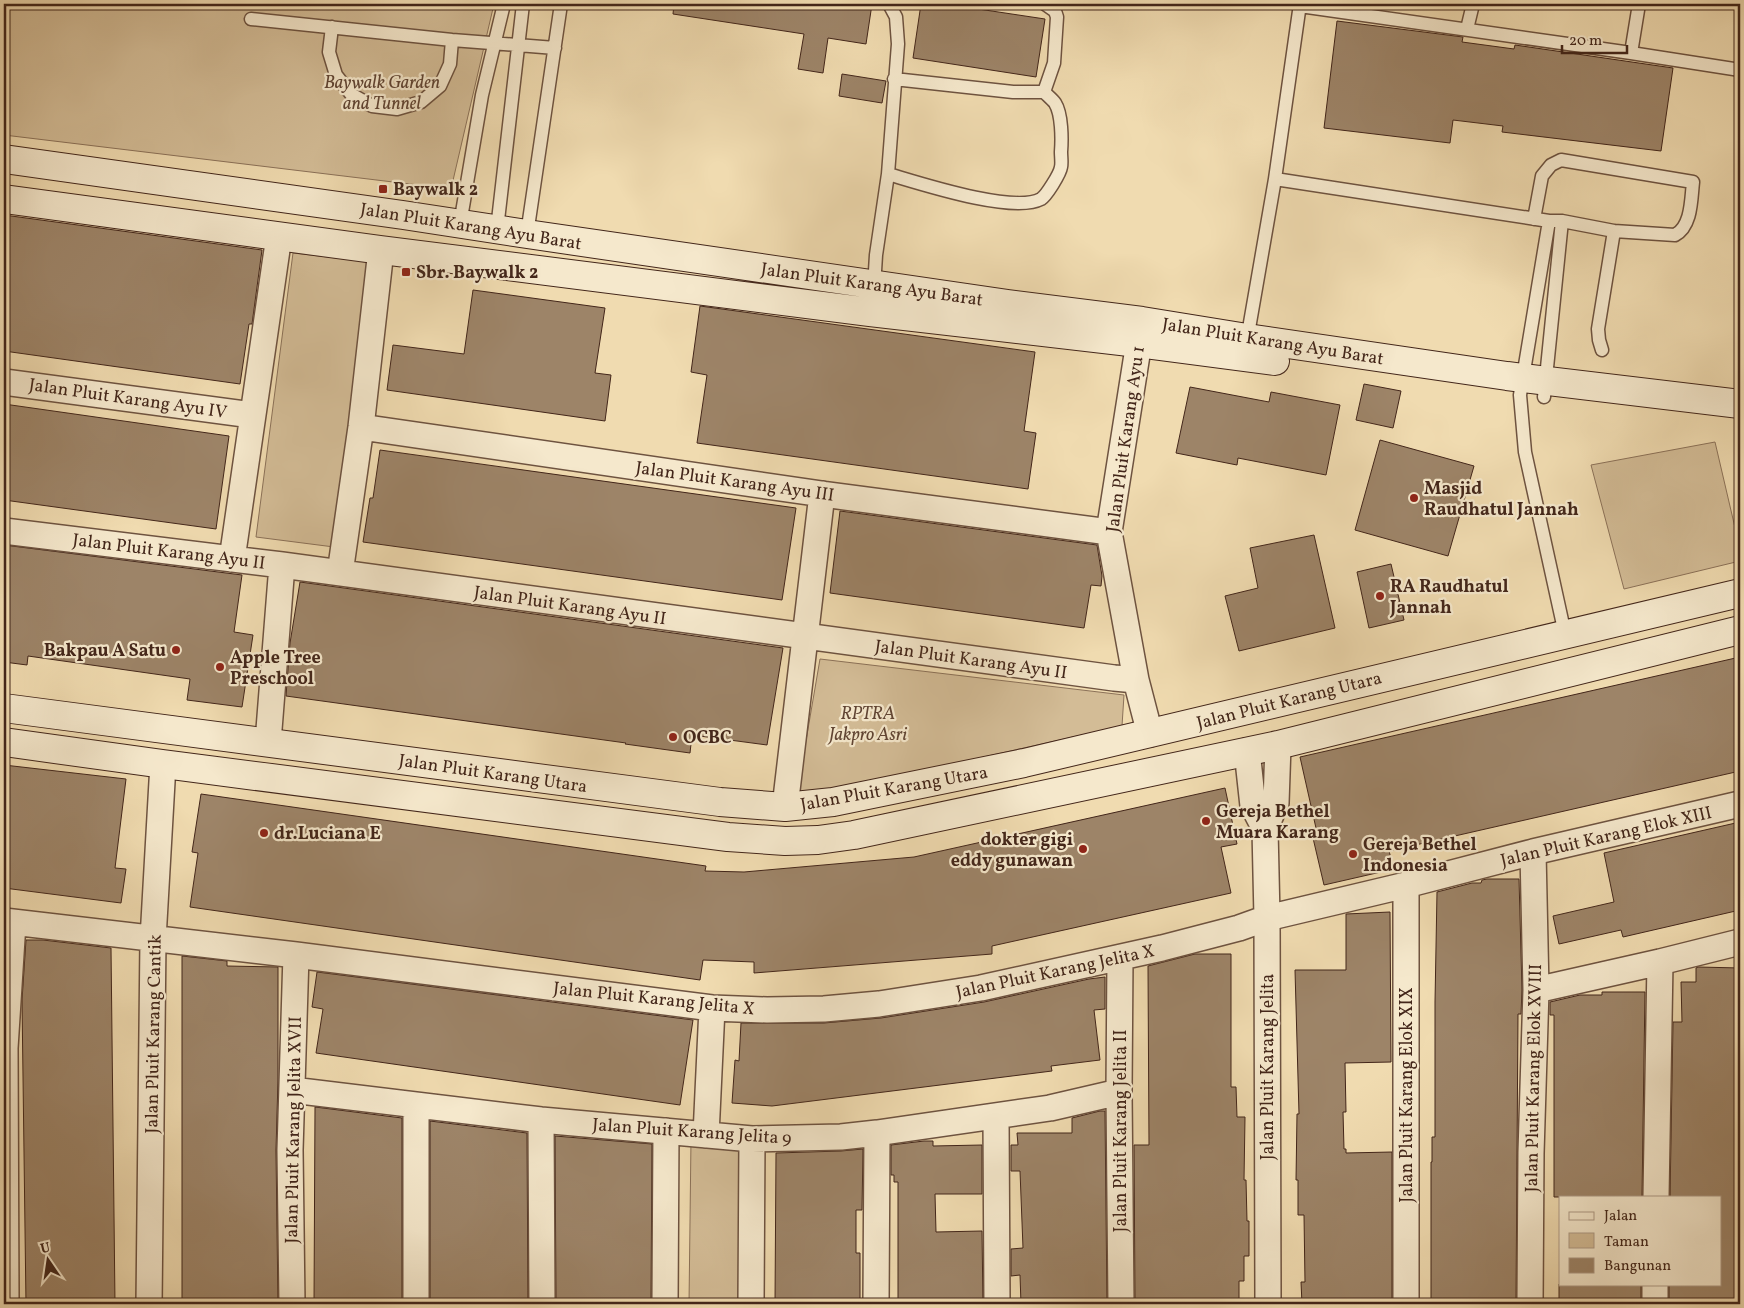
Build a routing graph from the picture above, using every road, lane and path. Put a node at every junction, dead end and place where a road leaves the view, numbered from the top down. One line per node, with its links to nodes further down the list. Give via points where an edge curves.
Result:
1 (504, 4): 13 (lane)
2 (523, 4): 14 (lane)
3 (561, 4): 15 (lane)
4 (889, 4): 18 (lane, via 896,17)
5 (1046, 4): 19 (lane, via 1057,17 1054,63)
6 (1473, 4): 11 (lane)
7 (1639, 4): 16 (lane)
8 (1300, 5): 11 (lane); 22 (lane)
9 (251, 19): 10 (lane)
10 (332, 28): 12 (lane); 12 (lane, via 329,52 336,75 351,94 372,106 397,109 420,102 440,86 450,64)
11 (1467, 29): 16 (lane)
12 (452, 40): 13 (lane)
13 (495, 43): 14 (lane); 27 (lane)
14 (519, 45): 15 (lane); 28 (lane)
15 (555, 48): 30 (lane)
16 (1631, 53): 17 (lane)
17 (1740, 70)
18 (894, 79): 19 (lane); 21 (lane)
19 (1044, 92): 21 (lane, via 1056,104 1062,138 1061,168 1042,199 1024,204 986,199)
20 (4, 159): 27 (street, Jalan Pluit Karang Ayu Barat)
21 (888, 174): 36 (lane)
22 (1275, 179): 24 (lane); 39 (lane)
23 (4, 199): 31 (street, Jalan Pluit Karang Ayu Barat)
24 (1534, 219): 25 (lane); 29 (lane, via 1542,176 1550,165 1561,160 1693,182 1690,209 1679,234)
25 (1549, 221): 26 (lane); 42 (lane)
26 (1562, 221): 29 (lane); 42 (lane)
27 (458, 223): 28 (street, Jalan Pluit Karang Ayu Barat); 33 (street)
28 (497, 229): 30 (street, Jalan Pluit Karang Ayu Barat); 34 (street)
29 (1614, 231): 40 (lane, via 1598,329)
30 (527, 234): 35 (street); 36 (street, Jalan Pluit Karang Ayu Barat)
31 (279, 236): 32 (street, Jalan Pluit Karang Ayu Barat); 44 (street)
32 (381, 250): 33 (street, Jalan Pluit Karang Ayu Barat); 46 (street)
33 (448, 258): 34 (street, Jalan Pluit Karang Ayu Barat)
34 (491, 264): 35 (street, Jalan Pluit Karang Ayu Barat)
35 (521, 268): 37 (street, Jalan Pluit Karang Ayu Barat)
36 (874, 284): 37 (lane); 38 (street, Jalan Pluit Karang Ayu Barat, via 1008,304)
37 (870, 312): 38 (street, Jalan Pluit Karang Ayu Barat)
38 (1140, 332): 39 (street, Jalan Pluit Karang Ayu Barat); 49 (street, Jalan Pluit Karang Ayu 1)
39 (1245, 348): 42 (street, Jalan Pluit Karang Ayu Barat)
40 (1602, 350)
41 (4, 382): 44 (street, Jalan Pluit Karang Ayu IV)
42 (1533, 388): 43 (street, Jalan Pluit Karang Ayu Barat); 45 (street, Jalan Pluit Karang Ayu Barat); 56 (lane, via 1525,452)
43 (1740, 404)
44 (252, 415): 50 (street)
45 (1740, 423)
46 (361, 427): 47 (street, Jalan Pluit Karang Ayu III); 52 (street)
47 (822, 494): 49 (street, Jalan Pluit Karang Ayu III); 57 (street)
48 (4, 531): 50 (street, Jalan Pluit Karang Ayu II)
49 (1109, 532): 59 (street, Jalan Pluit Karang Ayu 1)
50 (232, 559): 51 (street, Jalan Pluit Karang Ayu II)
51 (282, 565): 52 (street, Jalan Pluit Karang Ayu II); 64 (street)
52 (340, 574): 57 (street, Jalan Pluit Karang Ayu II)
53 (1730, 595): 54 (street); 56 (street, Jalan Pluit Karang Utara)
54 (1740, 617)
55 (1740, 630): 61 (street, Jalan Pluit Karang Utara)
56 (1565, 634): 58 (street, Jalan Pluit Karang Utara)
57 (805, 637): 59 (street, Jalan Pluit Karang Ayu II); 70 (street)
58 (1427, 667): 61 (street); 62 (street, Jalan Pluit Karang Utara)
59 (1136, 680): 62 (street, Jalan Pluit Karang Ayu 1)
60 (4, 708): 64 (street, Jalan Pluit Karang Utara)
61 (1398, 714): 65 (street, Jalan Pluit Karang Utara)
62 (1150, 734): 70 (street, Jalan Pluit Karang Utara, via 833,802)
63 (4, 742): 67 (street, Jalan Pluit Karang Utara)
64 (268, 742): 68 (street, Jalan Pluit Karang Utara)
65 (1278, 744): 66 (street, Jalan Pluit Karang Utara); 72 (street, Jalan Pluit Karang Jelita, via 1276,802)
66 (1247, 751): 71 (street, Jalan Pluit Karang Utara, via 818,840 728,837); 72 (street, Jalan Pluit Karang Jelita, via 1253,806)
67 (164, 764): 71 (street, Jalan Pluit Karang Utara); 77 (street, Jalan Pluit Karang Cantik)
68 (515, 776): 70 (street, Jalan Pluit Karang Utara, via 710,801); 71 (street)
69 (1740, 804): 73 (street, Jalan Pluit Karang Elok XIII)
70 (785, 807)
71 (510, 809)
72 (1265, 829): 75 (street, Jalan Pluit Karang Jelita)
73 (1533, 852): 74 (street, Jalan Pluit Karang Elok XIII); 82 (street, Jalan Pluit Karang Elok XVIII)
74 (1406, 885): 75 (street, Jalan Pluit Karang Elok XIII); 107 (street, Jalan Pluit Karang Elok XIX)
75 (1267, 918): 80 (street, Jalan Pluit Karang Jelita X); 106 (street, Jalan Pluit Karang Jelita)
76 (8, 922): 77 (street, Jalan Pluit Karang Jelita X); 84 (street)
77 (153, 939): 79 (street, Jalan Pluit Karang Jelita X); 97 (street, Jalan Pluit Karang Cantik)
78 (1740, 942): 81 (street)
79 (296, 955): 83 (street, Jalan Pluit Karang Jelita X); 85 (street, Jalan Pluit Karang Jelita XVII)
80 (1120, 958): 83 (street, Jalan Pluit Karang Jelita X, via 981,988 879,1004 824,1009); 86 (street, Jalan Pluit Karang Jelita II)
81 (1660, 962): 82 (street); 94 (street)
82 (1536, 990): 108 (street, Jalan Pluit Karang Elok XVIII)
83 (712, 1008): 92 (street)
84 (4, 1048): 96 (street)
85 (292, 1090): 87 (street, Jalan Pluit Karang Jelita 9); 98 (street, Jalan Pluit Karang Jelita XVII)
86 (1119, 1092): 88 (street, Jalan Pluit Karang Jelita 9); 105 (street, Jalan Pluit Karang Jelita II)
87 (416, 1106): 89 (street, Jalan Pluit Karang Jelita 9); 99 (street)
88 (996, 1117): 91 (street, Jalan Pluit Karang Jelita 9); 104 (street)
89 (541, 1120): 90 (street, Jalan Pluit Karang Jelita 9); 100 (street)
90 (666, 1131): 92 (street, Jalan Pluit Karang Jelita 9); 101 (street)
91 (877, 1133): 93 (street, Jalan Pluit Karang Jelita 9); 103 (street)
92 (706, 1135): 93 (street, Jalan Pluit Karang Jelita 9)
93 (752, 1139): 102 (street)
94 (1656, 1196)
95 (1655, 1286): 109 (street)
96 (6, 1304)
97 (149, 1304)
98 (292, 1304)
99 (416, 1304)
100 (542, 1304)
101 (665, 1304)
102 (751, 1304)
103 (876, 1304)
104 (997, 1304)
105 (1121, 1304)
106 (1268, 1304)
107 (1406, 1304)
108 (1530, 1304)
109 (1655, 1304)

